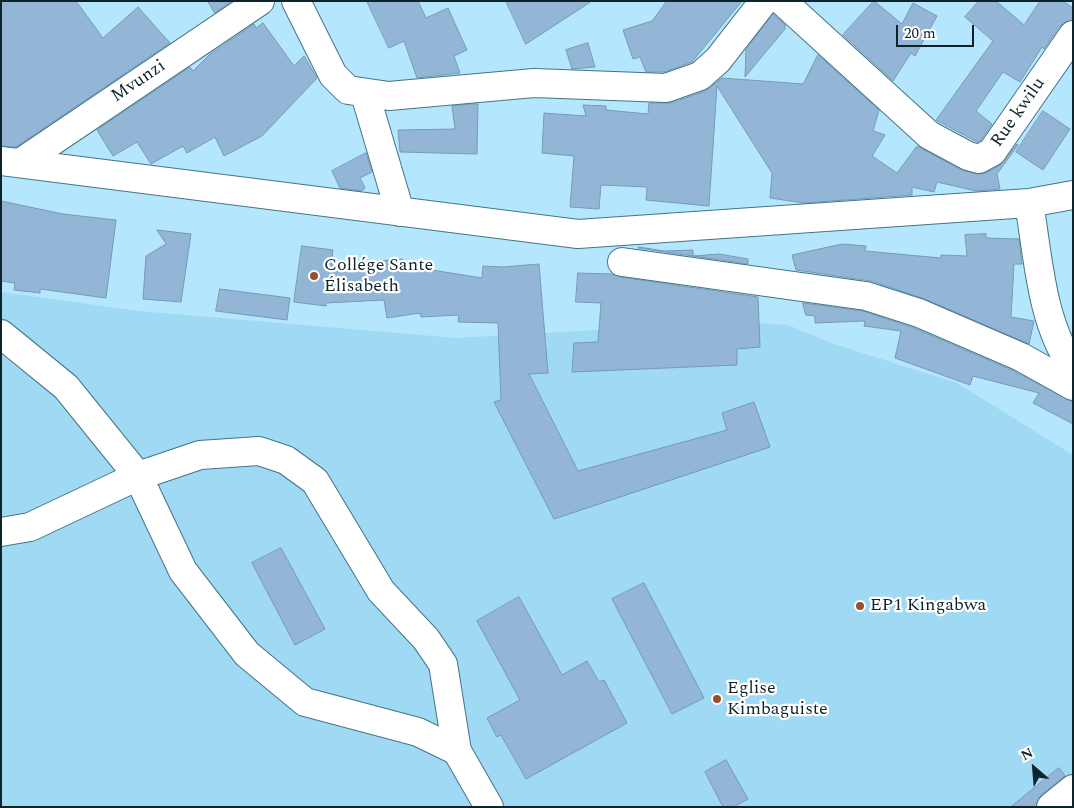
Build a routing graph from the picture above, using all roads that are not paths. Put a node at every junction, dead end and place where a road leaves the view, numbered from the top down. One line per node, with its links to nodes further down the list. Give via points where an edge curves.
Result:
1 (260, 1): 7 (street, Mvunzi)
2 (296, 1): 6 (street, via 333,75)
3 (764, 1): 6 (street, via 718,60 700,76 666,88 534,83 389,96)
4 (782, 1): 5 (street, Rue kwilu, via 929,135 979,159 992,152)
5 (1073, 35)
6 (357, 92): 10 (street)
7 (11, 162): 10 (street)
8 (1073, 195): 9 (street)
9 (1029, 203): 10 (street, via 578,234); 13 (street, via 1043,294 1066,358)
10 (400, 212)
11 (622, 262): 14 (street, via 866,296 919,313 1021,357)
12 (1, 334): 15 (street, via 66,387)
13 (1073, 367)
14 (1073, 386)
15 (138, 476): 16 (street, via 30,527); 17 (street, via 183,571 247,654 304,702 418,732); 17 (street, via 200,455 259,451 286,460 315,481 381,592 426,639 444,664)
16 (1, 532)
17 (457, 751): 19 (street)
18 (1073, 789): 20 (street)
19 (489, 807)
20 (1051, 807)

